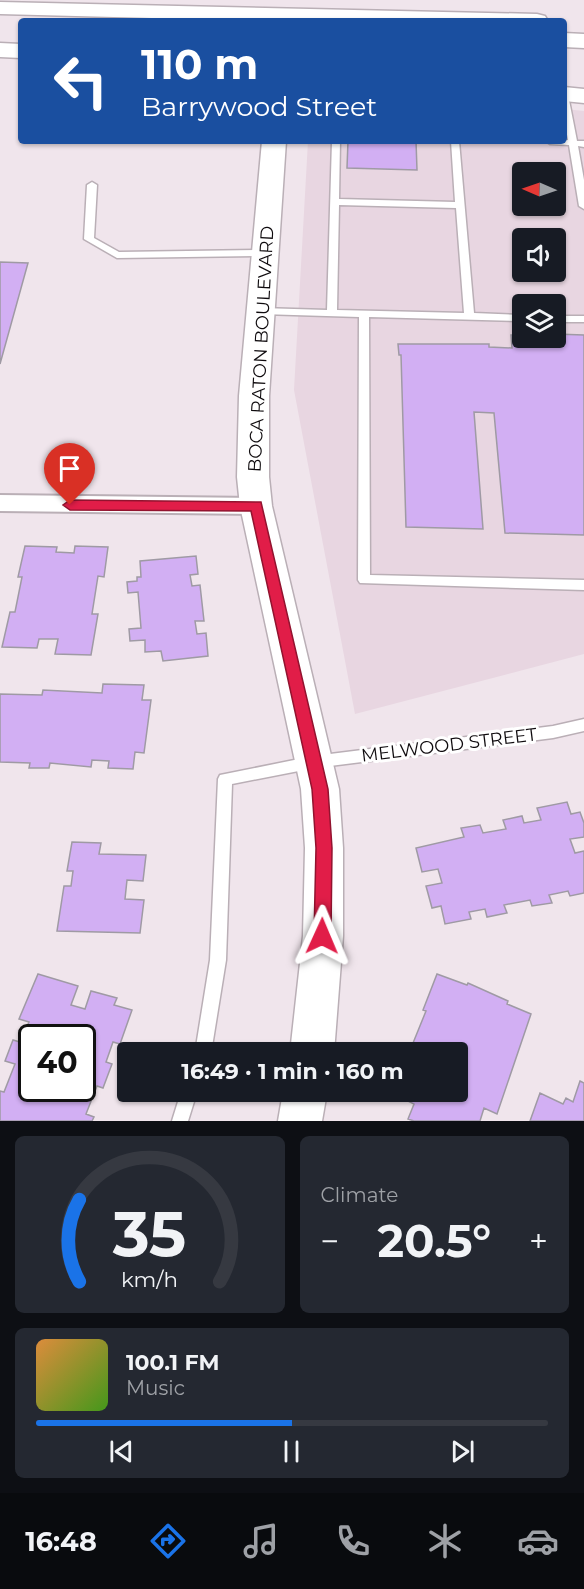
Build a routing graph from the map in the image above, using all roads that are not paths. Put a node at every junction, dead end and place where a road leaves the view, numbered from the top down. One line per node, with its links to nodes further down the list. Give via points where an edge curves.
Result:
1 (0, 8): 2 (main road)
2 (51, 10): 3 (main road); 4 (main road)
3 (181, 18)
4 (404, 18)
5 (567, 22): 6 (main road)
6 (584, 22)
7 (567, 40): 8 (main road)
8 (584, 41)
9 (0, 50): 10 (main road)
10 (18, 51)
11 (0, 56): 12 (main road)
12 (18, 57)
13 (567, 95): 14 (main road)
14 (584, 96)
15 (567, 111): 17 (lane)
16 (567, 142): 17 (lane)
17 (573, 143): 21 (lane); 25 (lane)
18 (274, 144): 26 (main road, BOCA RATON BOULEVARD)
19 (336, 144): 23 (lane)
20 (455, 144): 24 (lane)
21 (584, 144)
22 (92, 185): 26 (lane, via 89,239 117,255)
23 (335, 202): 24 (lane); 28 (lane)
24 (460, 205): 30 (lane)
25 (584, 206)
26 (265, 253): 27 (main road, BOCA RATON BOULEVARD)
27 (261, 311): 28 (lane); 35 (main road, BOCA RATON BOULEVARD, via 254,396)
28 (332, 314): 29 (lane)
29 (364, 314): 30 (lane); 36 (lane, via 364,580)
30 (469, 317): 31 (lane)
31 (512, 318)
32 (566, 319): 33 (lane)
33 (584, 319)
34 (0, 503): 35 (street)
35 (256, 506): 38 (main road, BOCA RATON BOULEVARD)
36 (584, 585)
37 (584, 725): 38 (lane, MELWOOD STREET)
38 (314, 762): 39 (lane, MELWOOD STREET, via 225,779 218,960); 40 (main road, BOCA RATON BOULEVARD, via 324,848 322,936)
39 (204, 1042)
40 (313, 1042)
41 (186, 1102): 43 (lane)
42 (303, 1102): 44 (main road)
43 (180, 1121)
44 (300, 1121)

